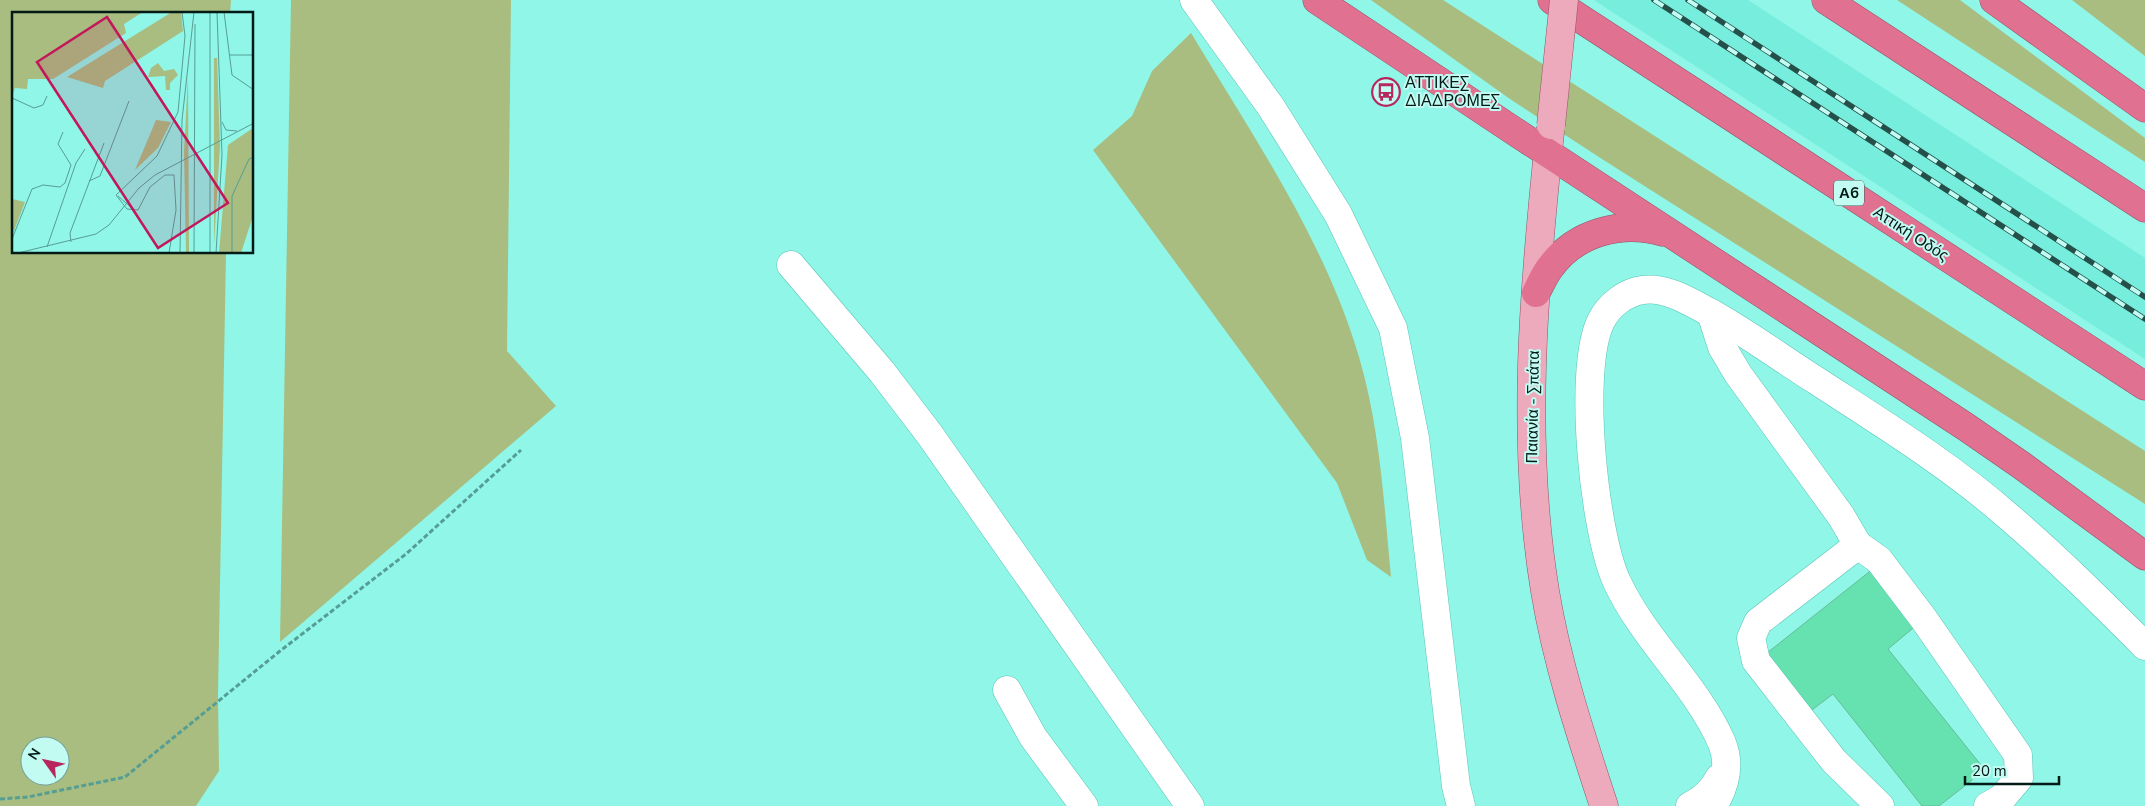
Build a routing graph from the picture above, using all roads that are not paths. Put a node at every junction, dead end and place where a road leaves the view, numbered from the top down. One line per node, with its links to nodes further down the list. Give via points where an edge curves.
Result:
1 (1194, 0): 22 (street, via 1271,107 1332,206 1393,328 1416,438 1456,786)
2 (1317, 0): 8 (highway)
3 (1552, 0): 14 (highway, Αττική Οδός / Α6)
4 (1564, 0): 8 (main road, Παιανία - Σπάτα, bridge)
5 (1826, 0): 9 (highway)
6 (1994, 0): 7 (highway)
7 (2145, 108)
8 (1548, 154): 10 (highway); 12 (main road, Παιανία - Σπάτα)
9 (2145, 208)
10 (1674, 236): 12 (highway, via 1647,228 1619,227 1592,234 1568,248 1549,268); 16 (highway, via 1966,427)
11 (791, 265): 21 (street, via 930,434)
12 (1536, 293): 23 (main road, Παιανία - Σπάτα, via 1531,446 1538,545 1556,646)
13 (1711, 313): 15 (street, via 1722,347 1738,374 1841,516); 17 (street, via 1935,458 2009,516); 19 (street, via 1652,289 1628,295 1609,308 1600,322 1590,366 1591,447 1604,544 1617,581 1643,626 1697,700 1723,745)
14 (2145, 386)
15 (1858, 545): 26 (street, via 1758,622 1751,638 1756,661 1834,761); 27 (street, via 1879,560 2018,754 2019,778 2002,798)
16 (2145, 556)
17 (2145, 646)
18 (1007, 690): 20 (street, via 1033,737)
19 (1726, 766): 24 (street, via 1716,785); 25 (street, via 1724,788)
20 (1084, 806)
21 (1190, 806)
22 (1461, 806)
23 (1604, 806)
24 (1690, 806)
25 (1713, 806)
26 (1880, 806)
27 (1988, 806)

